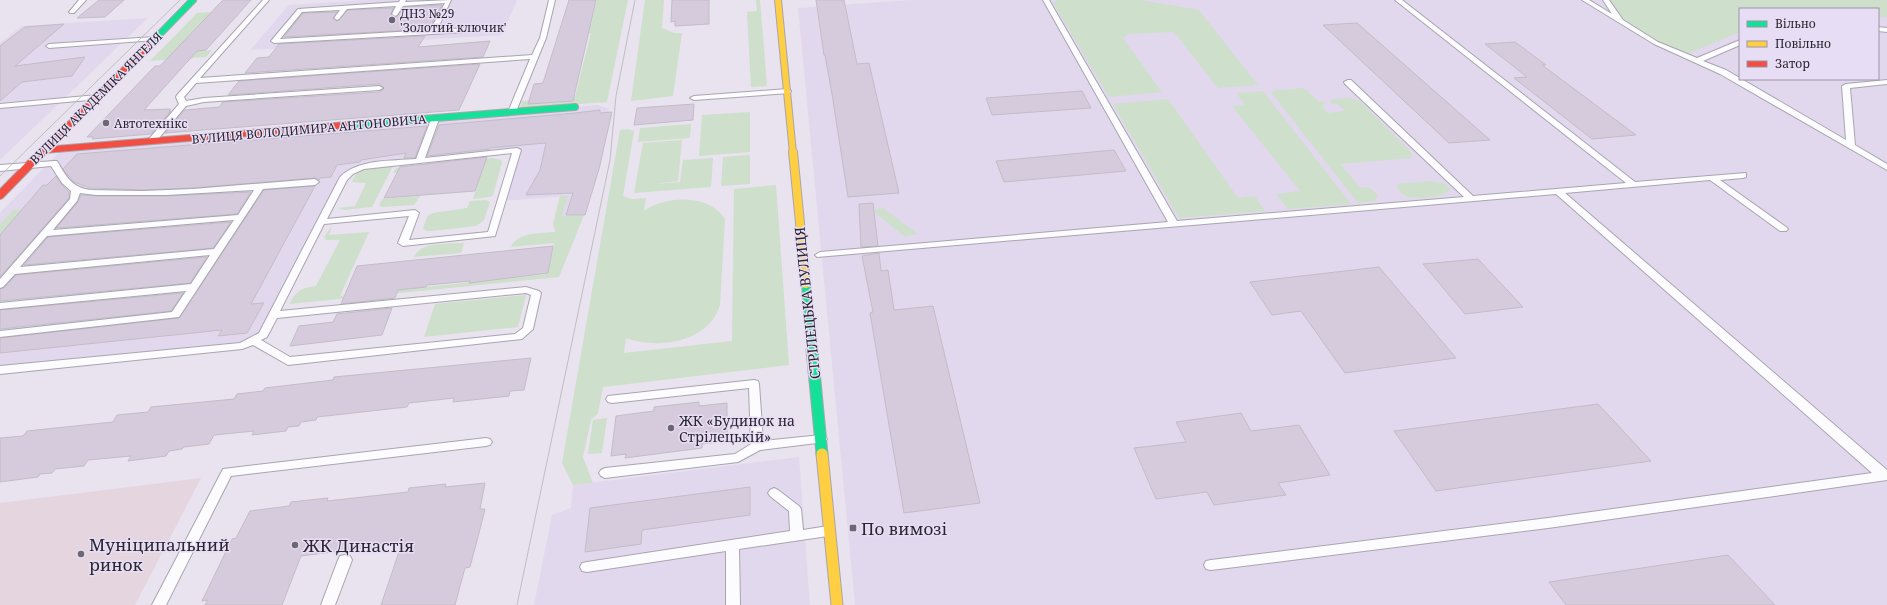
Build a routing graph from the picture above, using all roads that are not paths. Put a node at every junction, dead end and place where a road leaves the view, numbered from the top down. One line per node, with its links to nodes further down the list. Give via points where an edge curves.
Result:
1 (83, 0): 12 (lane)
2 (193, 0): 20 (main road, ВУЛИЦЯ АКАДЕМІКА ЯНГЕЛЯ)
3 (266, 0): 25 (lane)
4 (552, 0): 23 (lane, via 543,38)
5 (778, 0): 29 (main road, СТРІЛЕЦЬКА ВУЛИЦЯ)
6 (1046, 0): 55 (lane)
7 (1398, 0): 47 (lane)
8 (1585, 0): 15 (lane)
9 (1606, 0): 15 (lane)
10 (402, 2): 11 (lane); 13 (lane); 18 (lane, via 449,1)
11 (345, 7): 14 (lane); 19 (lane, via 300,10 274,41)
12 (72, 12)
13 (395, 14)
14 (337, 18)
15 (1622, 23): 24 (lane, via 1656,43)
16 (329, 29): 19 (lane)
17 (467, 30): 18 (lane)
18 (432, 32): 19 (lane)
19 (322, 38)
20 (154, 39): 22 (lane); 30 (main road, ВУЛИЦЯ АКАДЕМІКА ЯНГЕЛЯ)
21 (1739, 42): 24 (lane)
22 (49, 46)
23 (535, 58): 25 (lane); 35 (lane)
24 (1697, 61): 38 (lane, via 1723,72)
25 (194, 81): 32 (lane, via 180,97)
26 (1348, 82): 52 (lane)
27 (1887, 82): 38 (lane, via 1846,86)
28 (379, 88): 32 (lane, via 204,100)
29 (787, 91): 31 (lane); 69 (main road, СТРІЛЕЦЬКА ВУЛИЦЯ)
30 (97, 97): 33 (lane); 39 (main road, ВУЛИЦЯ АКАДЕМІКА ЯНГЕЛЯ)
31 (694, 98)
32 (183, 104): 37 (lane)
33 (0, 106)
34 (575, 107): 35 (main road, ВУЛИЦЯ ВОЛОДИМИРА АНТОНОВИЧА)
35 (512, 112): 36 (main road, ВУЛИЦЯ ВОЛОДИМИРА АНТОНОВИЧА)
36 (435, 119): 37 (main road, ВУЛИЦЯ ВОЛОДИМИРА АНТОНОВИЧА); 40 (lane)
37 (151, 142): 39 (main road, ВУЛИЦЯ ВОЛОДИМИРА АНТОНОВИЧА)
38 (1850, 146): 43 (lane)
39 (44, 150): 41 (main road, ВУЛИЦЯ АКАДЕМІКА ЯНГЕЛЯ)
40 (420, 160): 54 (lane, via 363,167 350,172 343,179); 54 (lane, via 516,150 492,234 403,243 415,212)
41 (29, 165): 42 (lane); 49 (lane, via 54,163 67,185); 51 (main road, ВУЛИЦЯ АКАДЕМІКА ЯНГЕЛЯ)
42 (0, 168)
43 (1887, 168)
44 (1743, 175): 45 (lane)
45 (1712, 178): 47 (lane); 56 (lane)
46 (315, 182): 48 (lane)
47 (1633, 184): 50 (lane)
48 (261, 186): 49 (lane, via 134,193 89,192); 53 (lane)
49 (76, 189): 57 (lane, via 74,199)
50 (1558, 191): 52 (lane); 73 (lane)
51 (0, 195)
52 (1470, 198): 55 (lane)
53 (240, 217): 57 (lane); 58 (lane)
54 (322, 222): 64 (lane)
55 (1174, 224): 59 (lane)
56 (1783, 229)
57 (45, 233): 60 (lane)
58 (217, 252): 60 (lane); 62 (lane)
59 (820, 255)
60 (12, 270): 61 (lane)
61 (0, 285)
62 (194, 287): 63 (lane); 65 (lane, via 175,315)
63 (0, 306)
64 (274, 315): 66 (lane, via 263,335); 66 (lane, via 526,290 536,293 528,329 518,337 288,361)
65 (0, 334)
66 (253, 340): 67 (lane, via 242,346)
67 (0, 370)
68 (612, 399): 71 (lane, via 754,384)
69 (821, 439): 71 (lane); 75 (main road, СТРІЛЕЦЬКА ВУЛИЦЯ)
70 (486, 442): 81 (lane, via 227,472)
71 (757, 446): 72 (lane, via 738,458)
72 (604, 473)
73 (1886, 475): 79 (lane, via 1548,523)
74 (774, 492): 76 (lane, via 794,509)
75 (830, 531): 76 (lane); 84 (main road, СТРІЛЕЦЬКА ВУЛИЦЯ)
76 (797, 536): 77 (lane)
77 (733, 545): 80 (lane); 83 (lane)
78 (344, 560): 82 (lane)
79 (1211, 565)
80 (587, 567)
81 (159, 605)
82 (328, 605)
83 (733, 605)
84 (837, 605)

